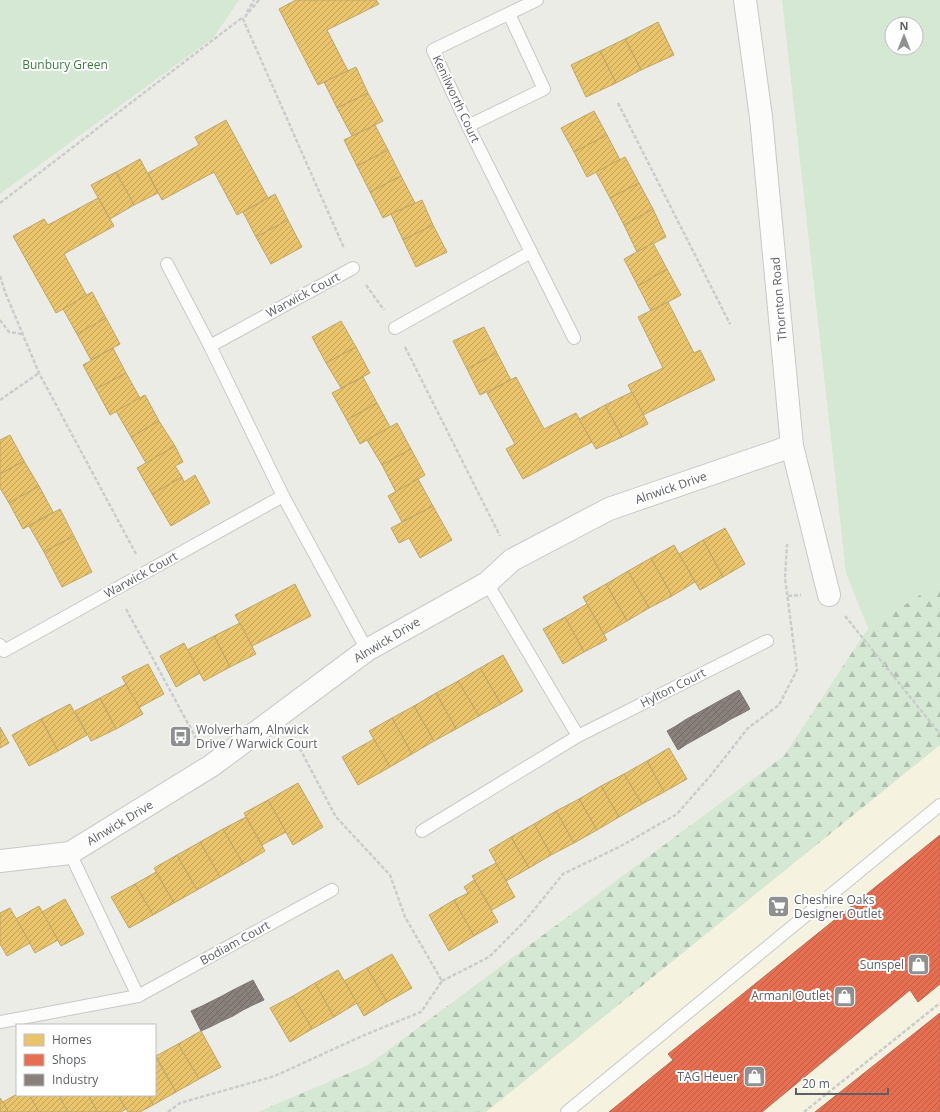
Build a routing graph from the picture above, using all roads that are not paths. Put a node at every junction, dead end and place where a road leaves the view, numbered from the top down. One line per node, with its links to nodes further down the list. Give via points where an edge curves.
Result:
1 (537, 0): 3 (lane, Kenilworth Court)
2 (745, 0): 11 (street, Thornton Road, via 761,117)
3 (509, 14): 4 (lane, via 544,89); 4 (lane, Kenilworth Court, via 433,50)
4 (468, 126): 5 (lane, Kenilworth Court)
5 (531, 252): 8 (lane); 9 (lane, Kenilworth Court)
6 (167, 264): 10 (lane)
7 (353, 268): 10 (lane, Warwick Court)
8 (395, 328)
9 (574, 338)
10 (210, 346): 12 (lane)
11 (792, 446): 13 (street, Alnwick Drive, via 609,509 512,560); 14 (street, Thornton Road)
12 (284, 496): 16 (lane, Warwick Court, via 4,651); 17 (lane)
13 (487, 583): 17 (street, Alnwick Drive); 18 (lane)
14 (829, 595)
15 (767, 641): 18 (lane, Hylton Court)
16 (0, 645)
17 (367, 650): 21 (street, Alnwick Drive, via 211,766)
18 (578, 736): 20 (lane, Hylton Court)
19 (940, 805): 26 (lane)
20 (422, 831)
21 (70, 853): 22 (street, Alnwick Drive); 24 (lane)
22 (0, 861)
23 (332, 890): 24 (lane, Bodiam Court)
24 (138, 996): 25 (lane, Bodiam Court)
25 (0, 1022)
26 (567, 1112)

